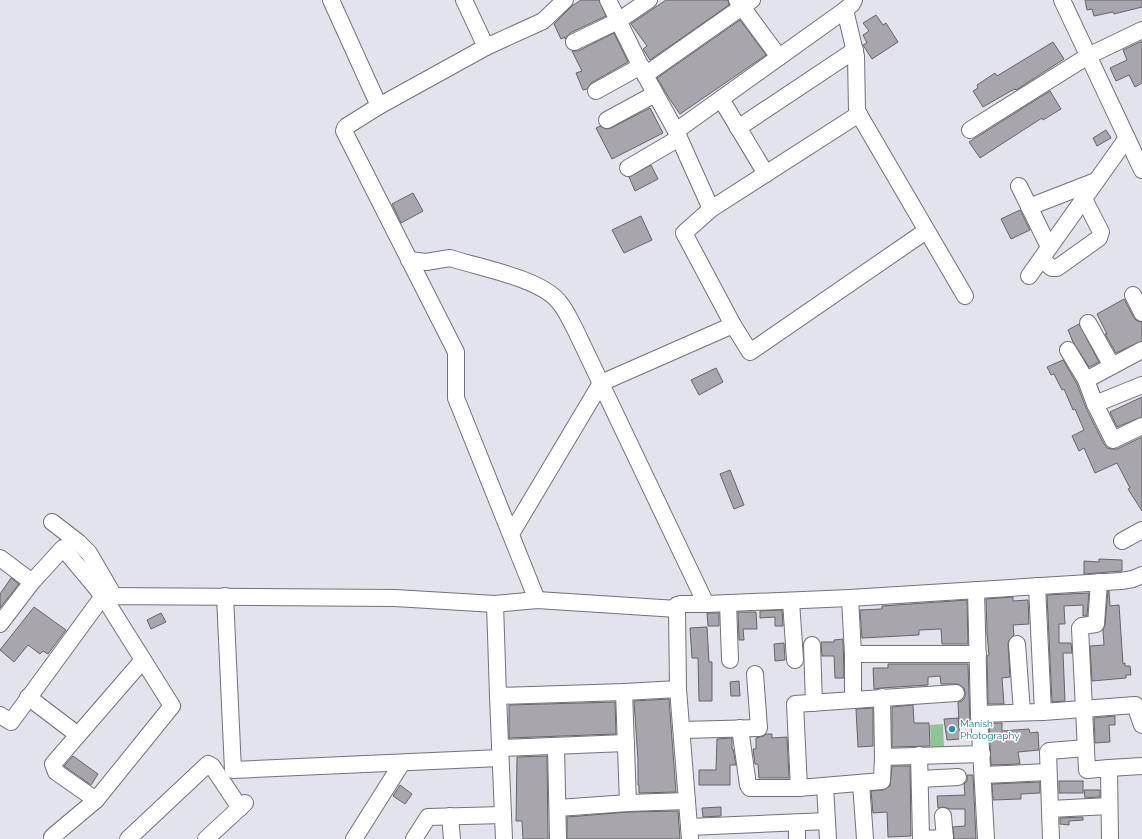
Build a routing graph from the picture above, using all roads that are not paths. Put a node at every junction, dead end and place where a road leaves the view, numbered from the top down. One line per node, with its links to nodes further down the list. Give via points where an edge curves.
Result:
1 (331, 0): 20 (street)
2 (464, 0): 12 (street)
3 (565, 0): 12 (street, via 543,21)
4 (608, 0): 9 (street)
5 (649, 0): 9 (street)
6 (1062, 0): 14 (street)
7 (744, 2): 15 (street); 16 (street)
8 (849, 5): 13 (street); 15 (street)
9 (618, 21): 11 (street); 16 (street)
10 (1142, 30): 14 (street)
11 (574, 42)
12 (486, 47): 20 (street)
13 (854, 50): 21 (street); 23 (street)
14 (1088, 56): 24 (street); 26 (street)
15 (779, 58): 19 (street)
16 (643, 71): 17 (street); 18 (street)
17 (596, 91)
18 (656, 94): 22 (street); 25 (street)
19 (721, 99): 23 (street); 25 (street)
20 (379, 106): 37 (street, via 347,126 344,131)
21 (859, 114): 29 (street); 35 (street)
22 (607, 120)
23 (738, 128): 29 (street)
24 (970, 130)
25 (678, 134): 27 (street); 34 (street)
26 (1134, 147): 28 (street); 30 (street)
27 (628, 168)
28 (1142, 170)
29 (766, 174): 34 (street)
30 (1096, 181): 32 (street); 33 (street)
31 (1019, 186): 33 (street)
32 (1084, 198): 36 (street); 36 (street, via 1101,232 1098,238 1057,268 1052,268)
33 (1029, 207): 36 (street)
34 (711, 209): 43 (street, via 684,233)
35 (926, 231): 40 (street); 43 (street, via 750,352)
36 (1045, 253): 38 (street)
37 (409, 260): 48 (street, via 455,260 534,283 545,290 559,301); 54 (street, via 456,352 456,398)
38 (1028, 276)
39 (1133, 295): 41 (street)
40 (965, 296)
41 (1142, 313)
42 (1088, 323): 46 (street)
43 (733, 325): 48 (street)
44 (1068, 350): 47 (street)
45 (1142, 350): 46 (street)
46 (1112, 366): 47 (street)
47 (1086, 380): 50 (street)
48 (601, 383): 54 (street); 69 (street)
49 (1142, 385): 50 (street)
50 (1095, 404): 51 (street, via 1113,440)
51 (1142, 426)
52 (52, 522): 62 (street, via 89,553)
53 (1142, 530): 55 (street)
54 (511, 534): 65 (street)
55 (1122, 541)
56 (0, 558): 58 (street)
57 (1142, 575): 59 (street, via 1133,579)
58 (32, 582): 62 (street, via 62,548); 71 (street)
59 (1099, 582): 60 (street); 88 (street, via 1096,624 1080,628)
60 (1037, 586): 61 (street); 90 (street)
61 (976, 590): 64 (street); 75 (street)
62 (108, 596): 63 (street); 76 (street); 84 (street)
63 (225, 596): 68 (street, via 395,598); 104 (street, via 233,770)
64 (850, 598): 66 (street); 74 (street)
65 (537, 600): 68 (street); 70 (street)
66 (791, 601): 67 (street); 78 (street)
67 (728, 603): 69 (street); 77 (street)
68 (495, 604): 83 (street)
69 (706, 604): 70 (street, via 680,604 677,605)
70 (677, 609): 80 (street)
71 (0, 624)
72 (1017, 644): 89 (street)
73 (812, 645): 87 (street)
74 (853, 654): 75 (street); 86 (street)
75 (978, 654): 92 (street)
76 (143, 660): 96 (street); 114 (street, via 172,706)
77 (730, 660)
78 (795, 660)
79 (755, 674): 94 (street, via 759,728)
80 (678, 689): 81 (street); 95 (street)
81 (624, 692): 83 (street); 97 (street)
82 (956, 693): 85 (street)
83 (498, 696): 100 (street)
84 (28, 697): 91 (street, via 11,722); 96 (street)
85 (882, 698): 86 (street); 103 (street)
86 (853, 700): 87 (street)
87 (814, 703): 113 (street, via 795,704)
88 (1083, 708): 90 (street); 93 (street, via 1135,705); 99 (street)
89 (1022, 712): 90 (street); 92 (street)
90 (1043, 712)
91 (0, 714)
92 (979, 714): 101 (street)
93 (1142, 725)
94 (740, 728): 95 (street); 113 (street, via 748,786)
95 (682, 730): 115 (street)
96 (78, 735): 114 (street, via 53,764 56,772)
97 (626, 744): 98 (street); 116 (street)
98 (556, 746): 100 (street); 118 (street)
99 (1086, 748): 106 (street, via 1087,770); 107 (street, via 1049,750)
100 (500, 753): 104 (street); 120 (street)
101 (982, 754): 102 (street); 108 (street)
102 (919, 755): 103 (street); 110 (street)
103 (884, 758): 111 (street, via 882,781)
104 (402, 763): 130 (street)
105 (1142, 766): 106 (street)
106 (1109, 768): 117 (street)
107 (1048, 772): 108 (street); 119 (street)
108 (983, 775): 138 (street)
109 (958, 777): 110 (street)
110 (920, 779): 127 (street, via 921,837)
111 (861, 783): 112 (street); 137 (street)
112 (825, 786): 113 (street); 123 (street)
113 (799, 788)
114 (96, 800): 126 (street)
115 (687, 801): 116 (street); 125 (street)
116 (628, 803): 118 (street)
117 (1109, 806): 119 (street); 140 (street)
118 (558, 808): 134 (street)
119 (1050, 809): 139 (street)
120 (503, 815): 121 (street); 133 (street)
121 (450, 816): 131 (street, via 428,817); 132 (street)
122 (944, 816): 127 (street)
123 (827, 821): 124 (street); 136 (street)
124 (797, 823): 125 (street); 135 (street)
125 (689, 833)
126 (52, 837)
127 (945, 838)
128 (128, 839): 129 (street, via 208,764 243,805)
129 (206, 839)
130 (354, 839)
131 (414, 839)
132 (452, 839)
133 (504, 839)
134 (558, 839)
135 (797, 839)
136 (828, 839)
137 (865, 839)
138 (986, 839)
139 (1051, 839)
140 (1110, 839)

